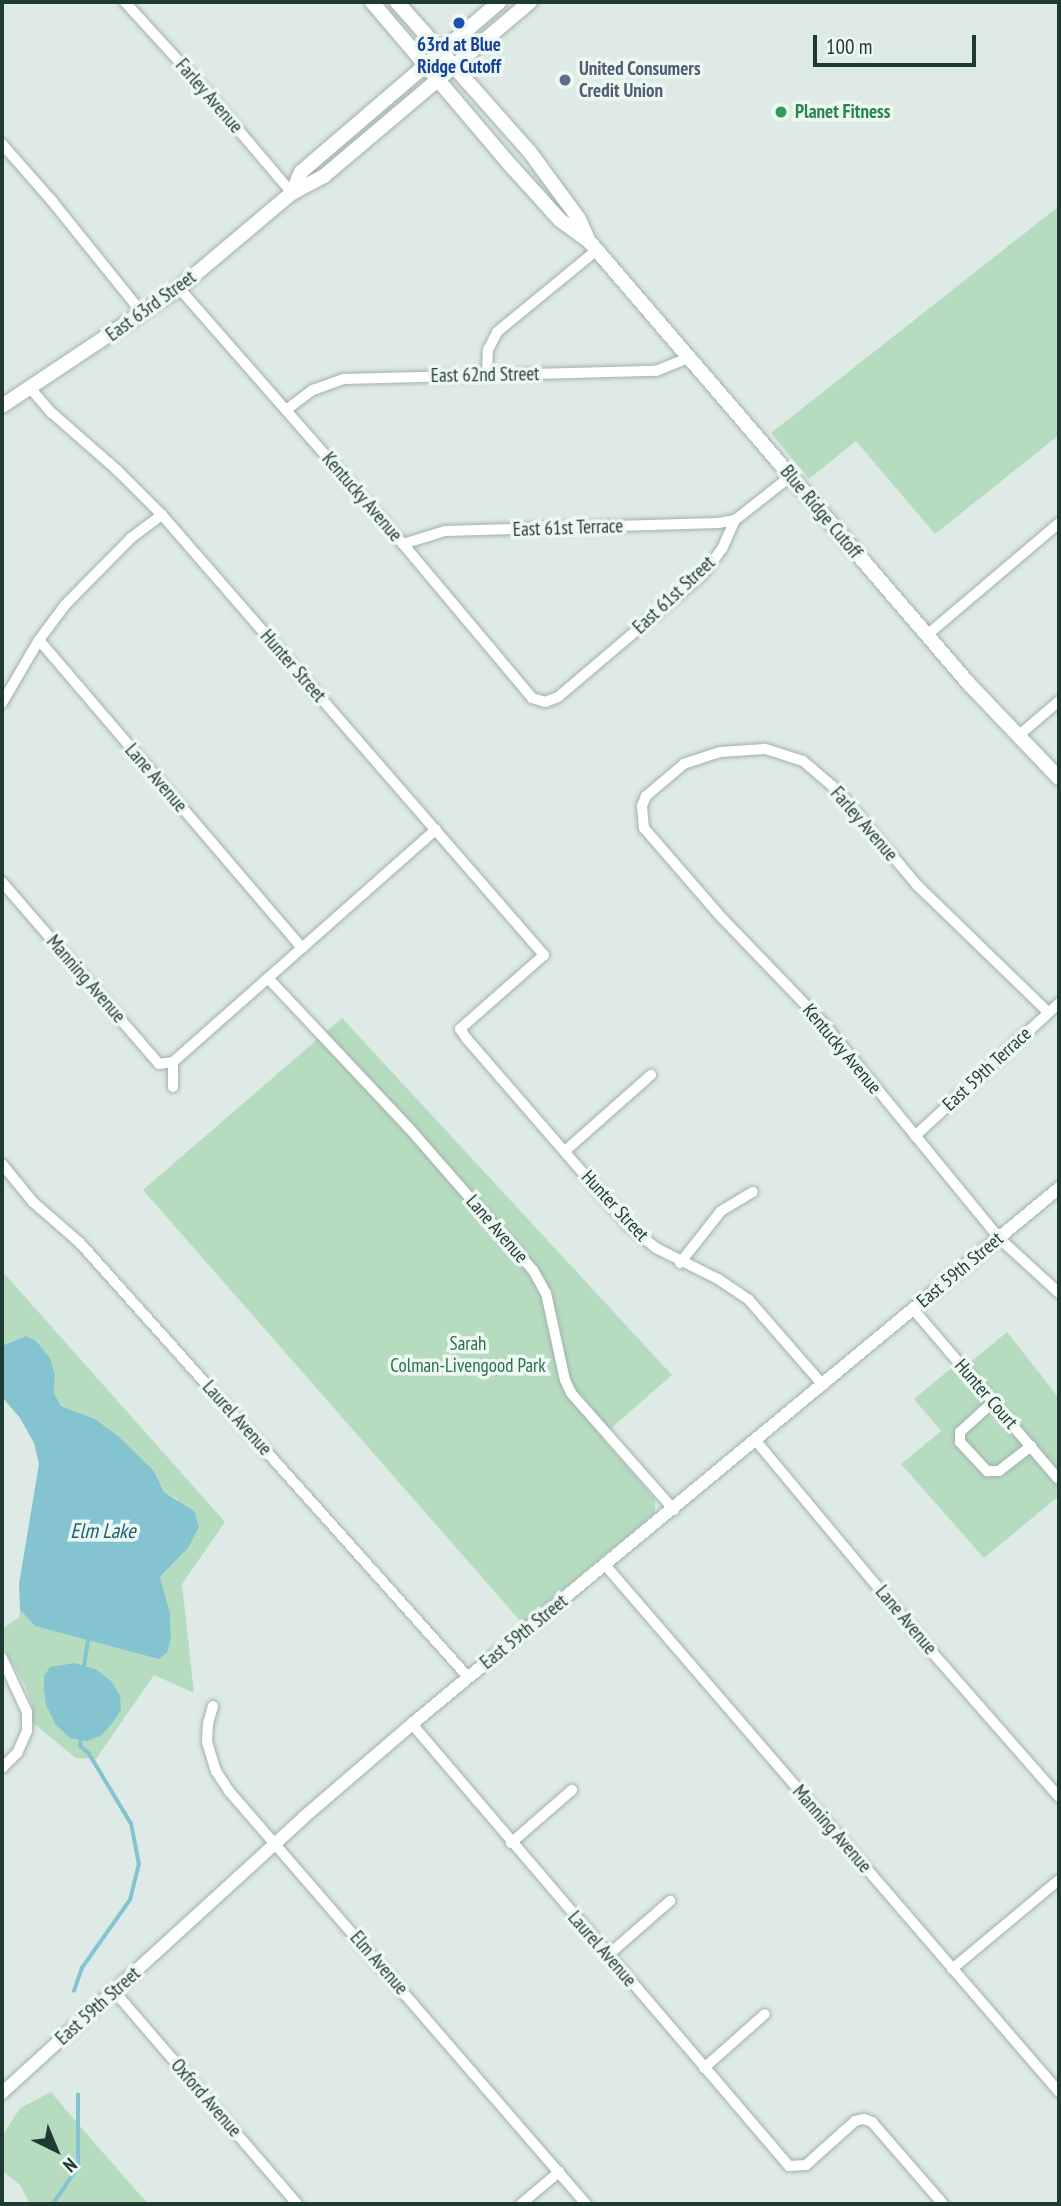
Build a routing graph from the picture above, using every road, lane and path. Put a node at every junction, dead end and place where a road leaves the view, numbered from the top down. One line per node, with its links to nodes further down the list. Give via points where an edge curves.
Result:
1 (125, 2): 11 (street, Farley Avenue)
2 (372, 2): 7 (main road, Blue Ridge Cutoff)
3 (397, 2): 6 (main road, Blue Ridge Cutoff)
4 (499, 2): 6 (main road, East 63rd Street)
5 (530, 2): 8 (main road, East 63rd Street)
6 (440, 50): 7 (main road, East 63rd Street); 8 (main road, Blue Ridge Cutoff)
7 (425, 64): 9 (main road, Blue Ridge Cutoff); 11 (main road, East 63rd Street, via 301,172)
8 (455, 68): 9 (main road, East 63rd Street); 12 (main road, Blue Ridge Cutoff, via 528,151)
9 (439, 81): 11 (main road, East 63rd Street, via 324,176); 12 (main road, Blue Ridge Cutoff, via 553,213)
10 (2, 144): 14 (street)
11 (292, 193): 13 (main road, East 63rd Street)
12 (593, 245): 15 (main road, Blue Ridge Cutoff); 16 (street, via 497,332 488,350)
13 (179, 288): 14 (main road, East 63rd Street); 19 (street, Kentucky Avenue)
14 (143, 314): 17 (main road, East 63rd Street)
15 (690, 357): 16 (street, East 62nd Street, via 656,371); 20 (main road, Blue Ridge Cutoff)
16 (487, 374): 19 (street, East 62nd Street, via 344,379 313,390)
17 (30, 388): 18 (main road, East 63rd Street); 21 (street, Hunter Street)
18 (2, 406)
19 (286, 410): 24 (street, Kentucky Avenue)
20 (791, 476): 22 (street, East 61st Street); 25 (main road, Blue Ridge Cutoff)
21 (162, 515): 26 (street, via 94,573); 33 (street, Hunter Street)
22 (735, 520): 24 (street, East 61st Terrace, via 445,531); 28 (street, East 61st Street, via 722,549 703,573 558,697)
23 (1059, 523): 25 (street)
24 (403, 544): 28 (street, Kentucky Avenue, via 532,698)
25 (927, 635): 30 (main road, Blue Ridge Cutoff)
26 (39, 640): 29 (street); 35 (street, Lane Avenue)
27 (1059, 701): 30 (street)
28 (545, 702)
29 (2, 703)
30 (1018, 736): 31 (main road, Blue Ridge Cutoff)
31 (1059, 778)
32 (645, 799): 38 (street, Farley Avenue, via 684,764 720,752 765,749 803,761 837,790 917,885); 42 (street, Kentucky Avenue, via 641,819 645,828 722,918 824,1024)
33 (436, 829): 35 (street); 43 (street, Hunter Street, via 544,955 460,1029)
34 (2, 882): 39 (street, Manning Avenue, via 159,1064)
35 (302, 948): 36 (street)
36 (268, 978): 39 (street); 56 (street, Lane Avenue, via 409,1128 533,1270 546,1293 571,1393)
37 (1059, 1003): 38 (street, East 59th Terrace)
38 (1048, 1012): 42 (street, East 59th Terrace)
39 (173, 1062): 41 (street)
40 (651, 1075): 43 (street)
41 (173, 1087)
42 (915, 1136): 47 (street, Kentucky Avenue)
43 (565, 1151): 48 (street, Hunter Street, via 629,1226)
44 (2, 1164): 59 (street, Laurel Avenue, via 33,1202 80,1243)
45 (1059, 1188): 47 (street, East 59th Street)
46 (752, 1192): 48 (street, via 721,1211)
47 (999, 1238): 49 (street, Kentucky Avenue); 50 (street, East 59th Street)
48 (680, 1262): 51 (street, Hunter Street, via 749,1300)
49 (1059, 1293)
50 (914, 1309): 51 (street, East 59th Street); 52 (street, Hunter Court)
51 (823, 1385): 53 (street, East 59th Street)
52 (992, 1403): 54 (street, Hunter Court); 54 (street, via 960,1432 960,1442 988,1471 999,1471)
53 (756, 1441): 56 (street, East 59th Street); 64 (street, Lane Avenue)
54 (1031, 1446): 55 (street, Hunter Court)
55 (1058, 1479)
56 (674, 1510): 57 (street, East 59th Street)
57 (606, 1566): 59 (street, East 59th Street); 70 (street, Manning Avenue)
58 (2, 1658): 62 (street, via 27,1712 27,1731 17,1754)
59 (468, 1677): 61 (street, East 59th Street)
60 (213, 1706): 66 (street, Elm Avenue, via 207,1742 216,1771)
61 (412, 1724): 65 (street, Laurel Avenue); 66 (street, East 59th Street)
62 (2, 1768)
63 (572, 1790): 65 (street)
64 (1059, 1797)
65 (511, 1843): 69 (street, Laurel Avenue)
66 (277, 1844): 71 (street, East 59th Street); 76 (street, Elm Avenue)
67 (1059, 1880): 70 (street)
68 (670, 1901): 69 (street)
69 (607, 1956): 73 (street, Laurel Avenue)
70 (952, 1969): 74 (street, Manning Avenue)
71 (114, 1991): 75 (street, East 59th Street); 77 (street, Oxford Avenue)
72 (765, 2014): 73 (street)
73 (704, 2068): 80 (street, Laurel Avenue, via 789,2166 806,2165 855,2121 868,2120)
74 (1059, 2092)
75 (2, 2093)
76 (559, 2172): 78 (street); 79 (street, Elm Avenue)
77 (297, 2204)
78 (521, 2204)
79 (586, 2204)
80 (943, 2204)

